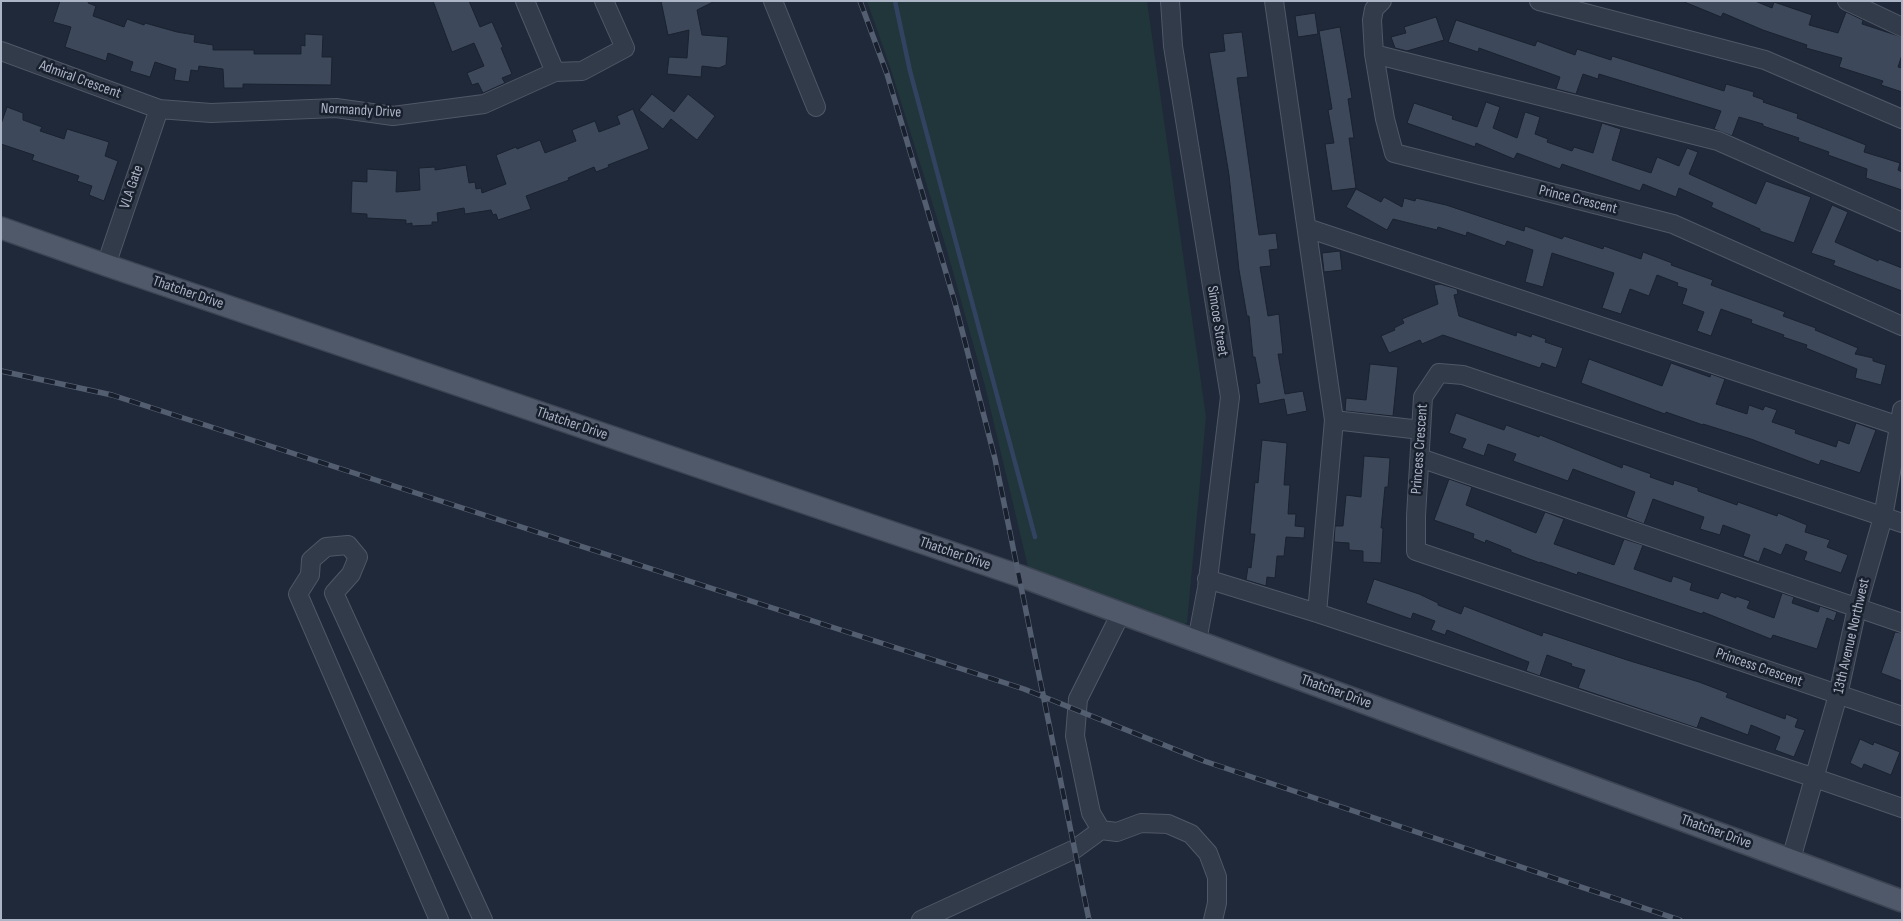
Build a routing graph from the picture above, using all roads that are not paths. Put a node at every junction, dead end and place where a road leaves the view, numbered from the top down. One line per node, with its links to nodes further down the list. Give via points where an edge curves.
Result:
1 (525, 1): 12 (street)
2 (604, 1): 12 (street, Normandy Drive, via 625,48 582,71)
3 (773, 1): 13 (street)
4 (1170, 1): 27 (street, Simcoe Street, via 1174,46 1230,397)
5 (1274, 1): 18 (street)
6 (1382, 1): 11 (street, Prince Crescent, via 1374,8 1372,20)
7 (1539, 1): 15 (street, via 1765,60)
8 (1847, 1): 9 (street)
9 (1902, 27)
10 (1, 51): 14 (street, Admiral Crescent)
11 (1374, 54): 16 (street, via 1718,141); 20 (street, Prince Crescent, via 1394,153 1673,224)
12 (555, 72): 14 (street, Normandy Drive, via 484,104 393,116 336,108 211,113)
13 (816, 107)
14 (159, 109): 19 (street, VLA Gate)
15 (1902, 119)
16 (1902, 222)
17 (1, 228): 19 (main road, Thatcher Drive)
18 (1307, 228): 21 (street); 22 (street)
19 (106, 265): 29 (main road, Thatcher Drive)
20 (1902, 326)
21 (1334, 420): 23 (street); 30 (street)
22 (1901, 421): 25 (street, 13th Avenue Northwest)
23 (1421, 430): 24 (street, Princess Crescent); 25 (street, Princess Crescent, via 1423,397 1439,373 1463,375)
24 (1420, 458): 28 (street); 33 (street, Princess Crescent, via 1416,551)
25 (1882, 517): 26 (street); 28 (street, 13th Avenue Northwest)
26 (1902, 523)
27 (1208, 579): 30 (street); 32 (street, Simcoe Street)
28 (1857, 608): 31 (street); 33 (street, 13th Avenue Northwest)
29 (1121, 613): 32 (main road, Thatcher Drive); 37 (street, via 1078,699 1074,736 1091,813)
30 (1317, 614): 35 (street)
31 (1902, 623)
32 (1197, 641): 38 (main road, Thatcher Drive)
33 (1838, 695): 34 (street); 35 (street, 13th Avenue Northwest)
34 (1902, 716)
35 (1815, 778): 36 (street); 38 (street, 13th Avenue Northwest)
36 (1902, 808)
37 (1101, 830): 42 (street, via 1075,849); 43 (street, via 1117,832 1141,823 1168,824 1191,834 1208,853 1217,877)
38 (1791, 859): 39 (main road, Thatcher Drive)
39 (1902, 901)
40 (439, 920): 41 (street, via 298,594 310,575 312,560 326,547 348,546 358,556 351,574 334,593)
41 (483, 920)
42 (921, 920)
43 (1214, 920)

